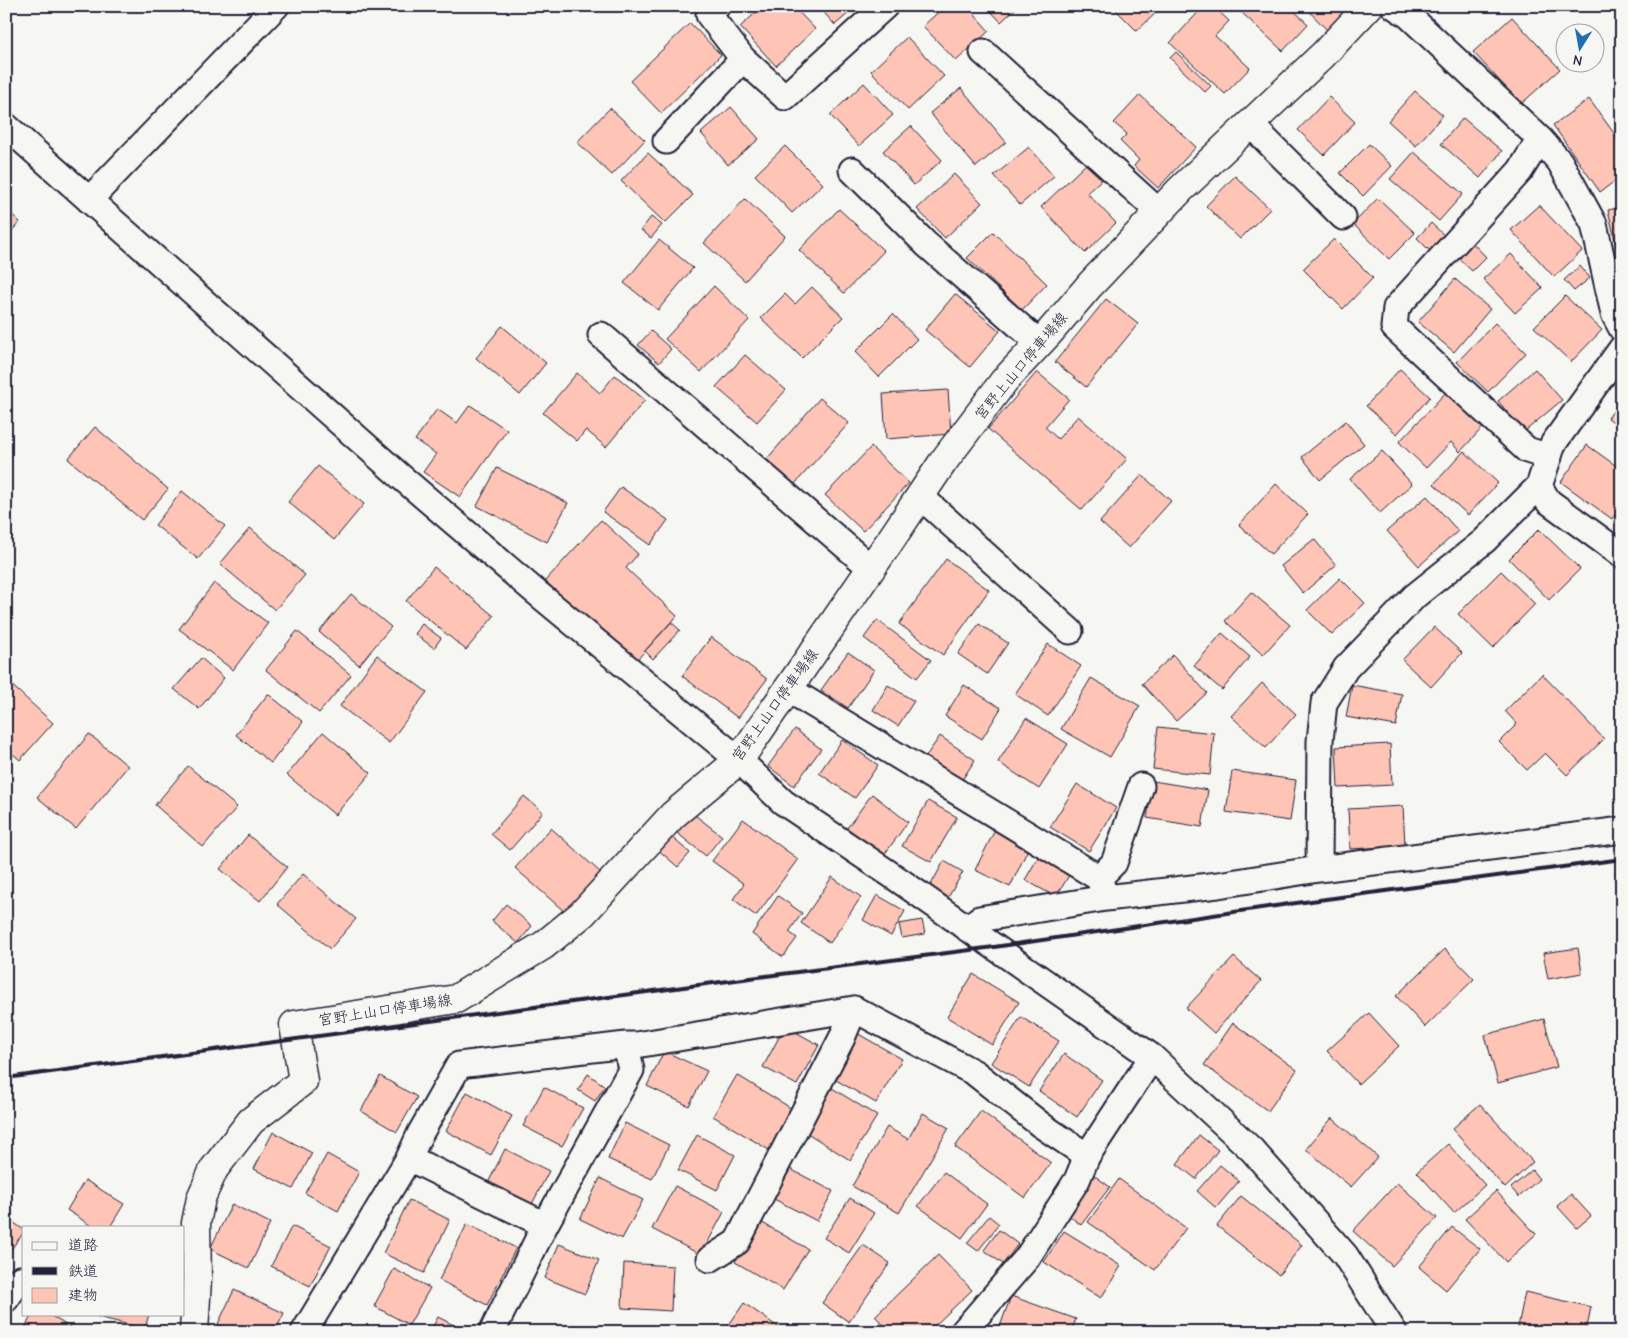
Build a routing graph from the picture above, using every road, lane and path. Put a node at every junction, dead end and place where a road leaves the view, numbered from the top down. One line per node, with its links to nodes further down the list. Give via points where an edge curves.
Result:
1 (276, 6): 13 (street)
2 (716, 6): 7 (street, via 708,15)
3 (885, 6): 7 (street, via 785,97)
4 (1369, 6): 8 (main road, 宮野上山口停車場線)
5 (1394, 6): 10 (street, via 1408,15)
6 (983, 52): 14 (street)
7 (743, 59): 11 (street)
8 (1250, 124): 14 (main road, 宮野上山口停車場線); 15 (street)
9 (6, 126): 13 (street)
10 (1540, 139): 16 (street, via 1560,162 1594,224 1614,314); 20 (street, via 1520,171 1396,308 1394,327 1527,450)
11 (666, 141)
12 (852, 170): 18 (street, via 926,244)
13 (89, 200): 27 (street, via 400,476)
14 (1159, 212): 18 (main road, 宮野上山口停車場線)
15 (1343, 217)
16 (1622, 328)
17 (601, 335): 24 (street)
18 (1039, 343): 22 (main road, 宮野上山口停車場線, via 1004,381)
19 (1622, 348): 20 (street, via 1552,444)
20 (1549, 457): 21 (street)
21 (1539, 486): 23 (street, via 1548,501); 30 (street, via 1484,541 1415,596 1346,668 1324,703 1320,741)
22 (920, 496): 24 (main road, 宮野上山口停車場線); 25 (street)
23 (1622, 555)
24 (871, 568): 26 (main road, 宮野上山口停車場線)
25 (1070, 631)
26 (788, 689): 27 (main road, 宮野上山口停車場線); 31 (street)
27 (739, 760): 32 (street, via 783,802); 42 (main road, 宮野上山口停車場線, via 673,815 582,914 544,945 456,999 294,1025 303,1081 251,1121 214,1170 201,1198 196,1223 198,1279)
28 (1141, 786): 31 (street)
29 (1622, 830): 30 (street)
30 (1319, 868): 31 (street, via 1218,885)
31 (1103, 888): 32 (street, via 979,919)
32 (968, 929): 35 (street)
33 (854, 1010): 34 (street); 36 (street, via 975,1073 1041,1126); 39 (street, via 737,1242)
34 (626, 1045): 37 (street, via 459,1065); 38 (street, via 631,1070)
35 (1152, 1057): 36 (street); 46 (street, via 1252,1150 1339,1248)
36 (1087, 1156): 45 (street, via 1077,1180 1027,1258)
37 (409, 1158): 38 (street); 43 (street)
38 (545, 1226): 44 (street)
39 (710, 1259)
40 (20, 1279): 41 (street)
41 (6, 1299)
42 (194, 1332)
43 (304, 1332)
44 (492, 1332)
45 (963, 1332)
46 (1394, 1332)

